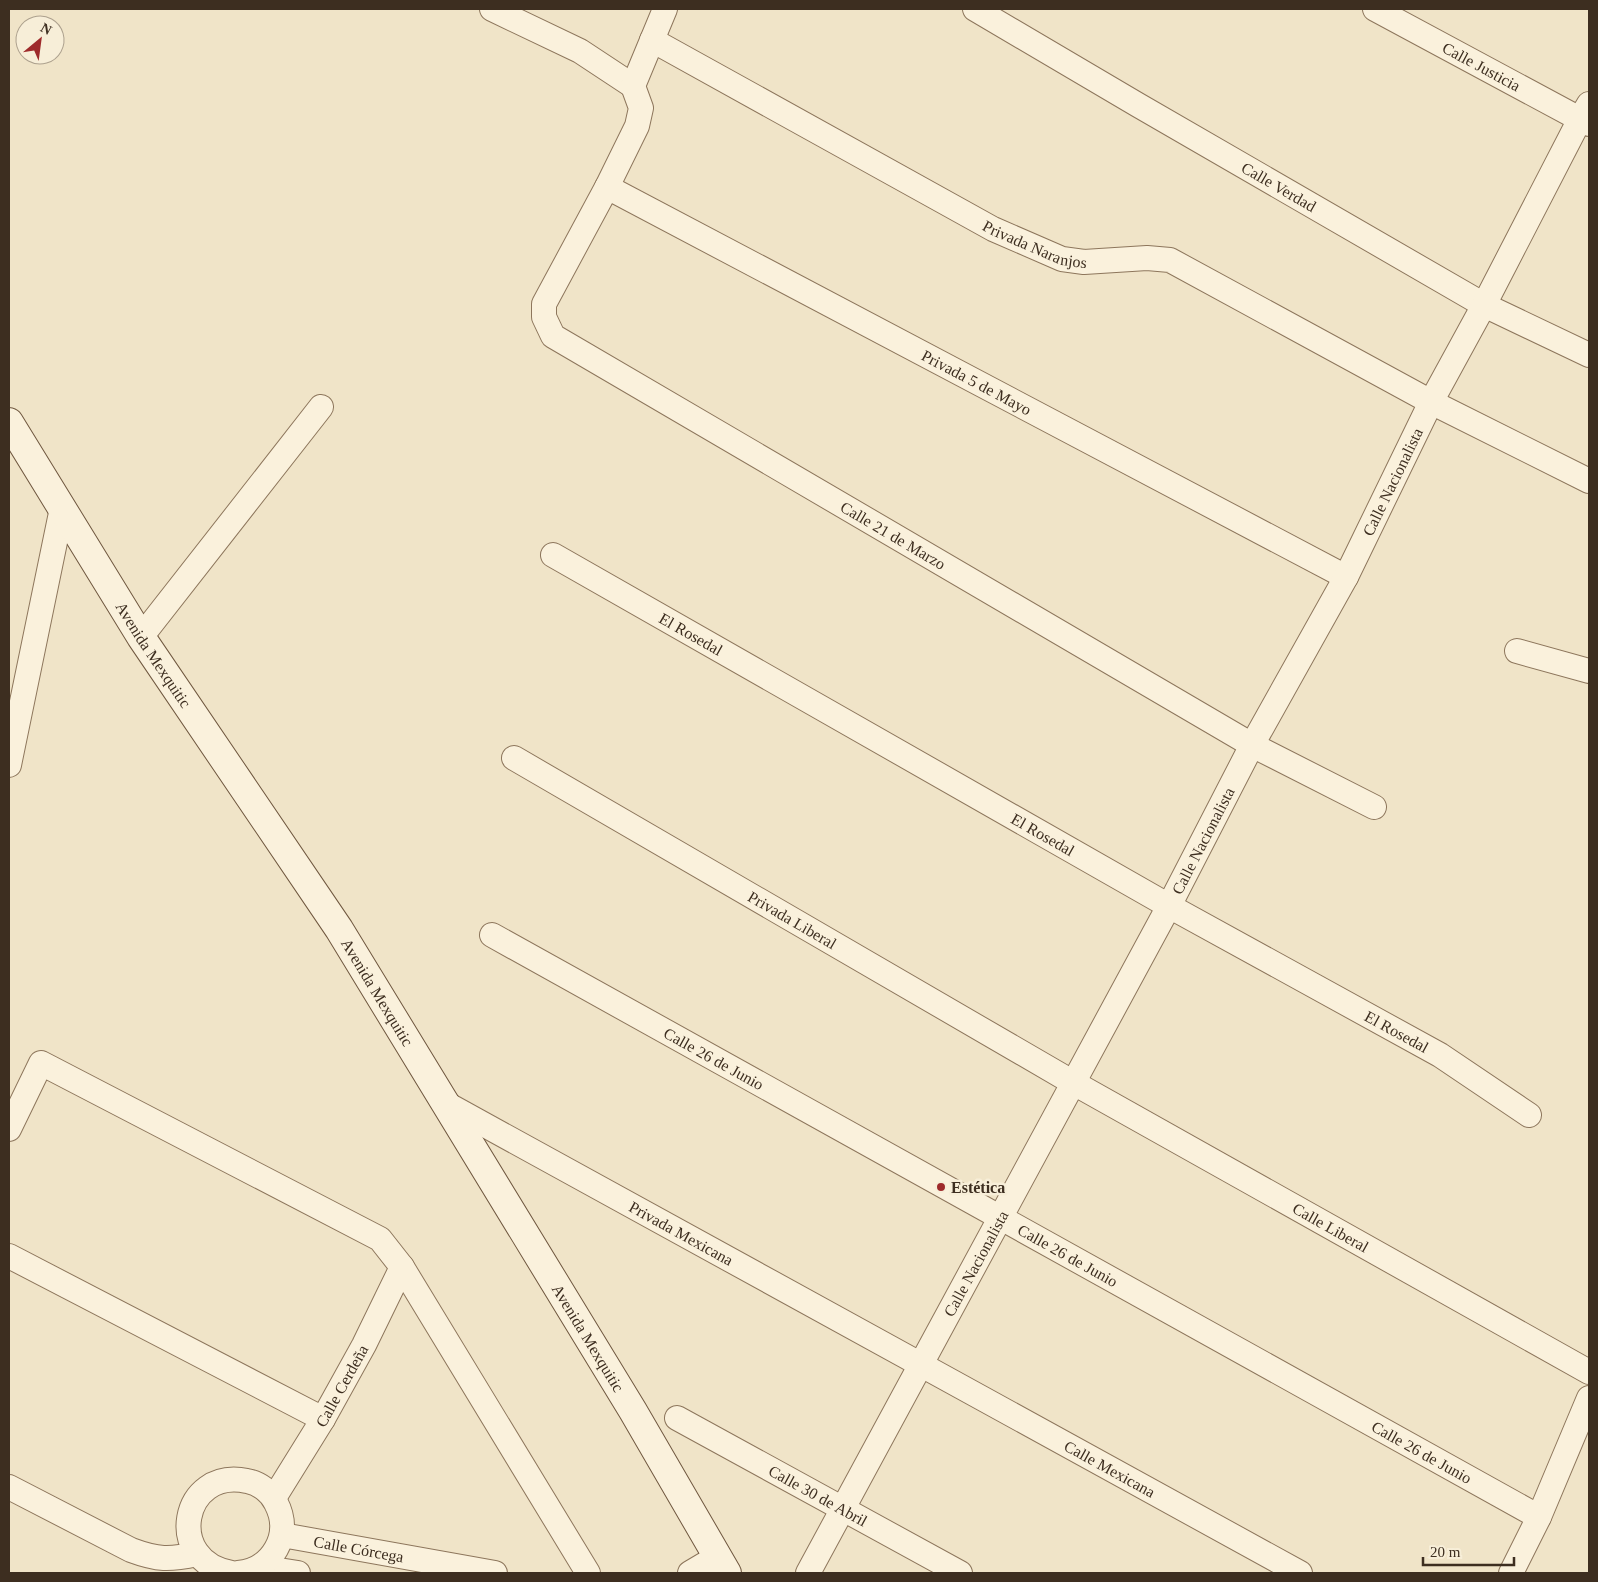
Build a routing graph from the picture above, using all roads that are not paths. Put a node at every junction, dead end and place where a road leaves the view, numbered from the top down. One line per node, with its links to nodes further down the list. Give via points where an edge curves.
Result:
1 (492, 9): 6 (street, via 580,51)
2 (665, 9): 5 (street)
3 (975, 9): 9 (street, Calle Verdad)
4 (1375, 9): 7 (street, Calle Justicia)
5 (652, 40): 6 (street); 11 (street, Privada Naranjos, via 993,229 1062,259 1084,262 1147,258 1170,260)
6 (633, 86): 8 (street, via 641,108 637,126)
7 (1586, 115): 9 (street, Calle Nacionalista)
8 (607, 187): 17 (street, Privada 5 de Mayo); 21 (street, Calle 21 de Marzo, via 544,304 544,317 553,336)
9 (1484, 305): 10 (street, Calle Verdad); 11 (street, Calle Nacionalista)
10 (1589, 355)
11 (1431, 402): 14 (street, Privada Naranjos); 17 (street, Calle Nacionalista)
12 (321, 407): 18 (street)
13 (9, 422): 15 (main road, Avenida Mexquitic)
14 (1589, 481)
15 (62, 508): 18 (main road, Avenida Mexquitic); 23 (street)
16 (553, 555): 25 (street, El Rosedal)
17 (1346, 577): 21 (street, Calle Nacionalista)
18 (141, 637): 28 (main road, Avenida Mexquitic, via 339,929)
19 (1517, 652): 20 (street)
20 (1589, 671)
21 (1252, 745): 24 (street, Calle 21 de Marzo); 25 (street, Calle Nacionalista)
22 (514, 758): 27 (street, Privada Liberal)
23 (9, 765)
24 (1374, 807)
25 (1169, 906): 27 (street, Calle Nacionalista); 29 (street, El Rosedal, via 1440,1054)
26 (492, 936): 31 (street, Calle 26 de Junio)
27 (1072, 1082): 31 (street, Calle Nacionalista); 35 (street, Calle Liberal)
28 (443, 1102): 34 (street, Privada Mexicana); 45 (main road, Avenida Mexquitic, via 633,1411)
29 (1530, 1115)
30 (9, 1129): 33 (street, via 41,1063 380,1239)
31 (1000, 1218): 34 (street, Calle Nacionalista); 42 (street, Calle 26 de Junio)
32 (9, 1256): 38 (street)
33 (402, 1267): 38 (street, Calle Cerdeña); 50 (street)
34 (921, 1364): 41 (street, Calle Nacionalista); 54 (street, Calle Mexicana)
35 (1589, 1372)
36 (1589, 1398): 42 (street)
37 (677, 1418): 41 (street, Calle 30 de Abril)
38 (323, 1420): 40 (street, Calle Cerdeña)
39 (9, 1487): 44 (street, via 151,1558)
40 (274, 1498): 43 (street, via 283,1522); 44 (street, via 250,1481 236,1478 207,1488 190,1511 188,1526 190,1541)
41 (843, 1509): 52 (street, Calle Nacionalista); 53 (street, Calle 30 de Abril)
42 (1538, 1518): 55 (street)
43 (282, 1535): 46 (street, via 274,1553); 49 (street, Calle Córcega)
44 (204, 1564): 47 (street)
45 (722, 1565): 51 (street)
46 (249, 1570): 48 (street)
47 (232, 1573)
48 (298, 1573)
49 (495, 1573)
50 (588, 1573)
51 (690, 1573)
52 (808, 1573)
53 (960, 1573)
54 (1300, 1573)
55 (1511, 1573)

